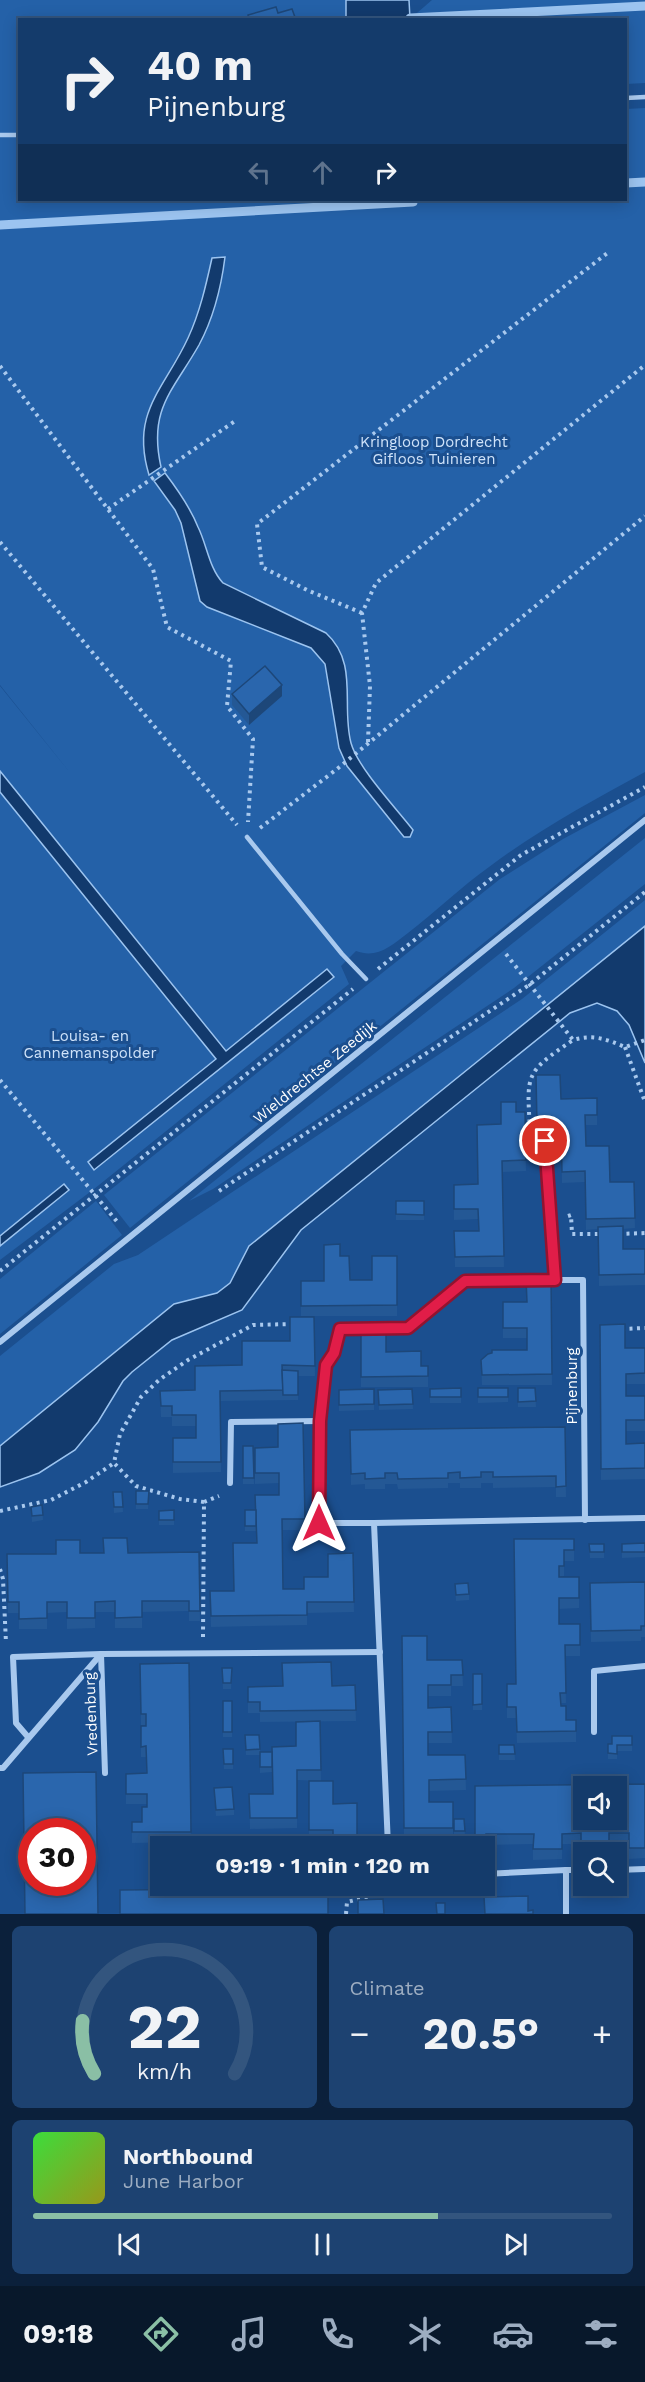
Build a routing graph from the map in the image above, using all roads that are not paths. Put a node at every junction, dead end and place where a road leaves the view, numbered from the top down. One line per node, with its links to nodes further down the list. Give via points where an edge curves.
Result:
1 (645, 97): 2 (lane)
2 (627, 98)
3 (0, 135): 4 (lane)
4 (18, 135)
5 (645, 820): 10 (street, Wieldrechtse Zeedijk)
6 (247, 837): 7 (lane)
7 (366, 979)
8 (545, 1141): 9 (street)
9 (555, 1280): 11 (street, Pijnenburg, via 465,1281 408,1328 340,1329 334,1353 326,1365); 14 (street, Pijnenburg, via 583,1280)
10 (0, 1342)
11 (320, 1421): 12 (street, via 231,1422); 15 (street, Pijnenburg, via 319,1523)
12 (230, 1483)
13 (645, 1518): 14 (street, Pijnenburg)
14 (585, 1520): 15 (street, Pijnenburg)
15 (374, 1523): 16 (street)
16 (380, 1652): 17 (street, Vredenburg); 23 (street)
17 (101, 1654): 20 (street, Vredenburg); 20 (street, Vredenburg, via 13,1657 16,1723); 22 (street, Vredenburg)
18 (645, 1666): 19 (street, via 594,1671)
19 (594, 1732)
20 (28, 1737): 21 (street, Vredenburg)
21 (0, 1768)
22 (105, 1773)
23 (388, 1836)
24 (645, 1869): 27 (street)
25 (566, 1870): 26 (street); 28 (street); 29 (street)
26 (573, 1870)
27 (627, 1870)
28 (495, 1873)
29 (566, 1914)

